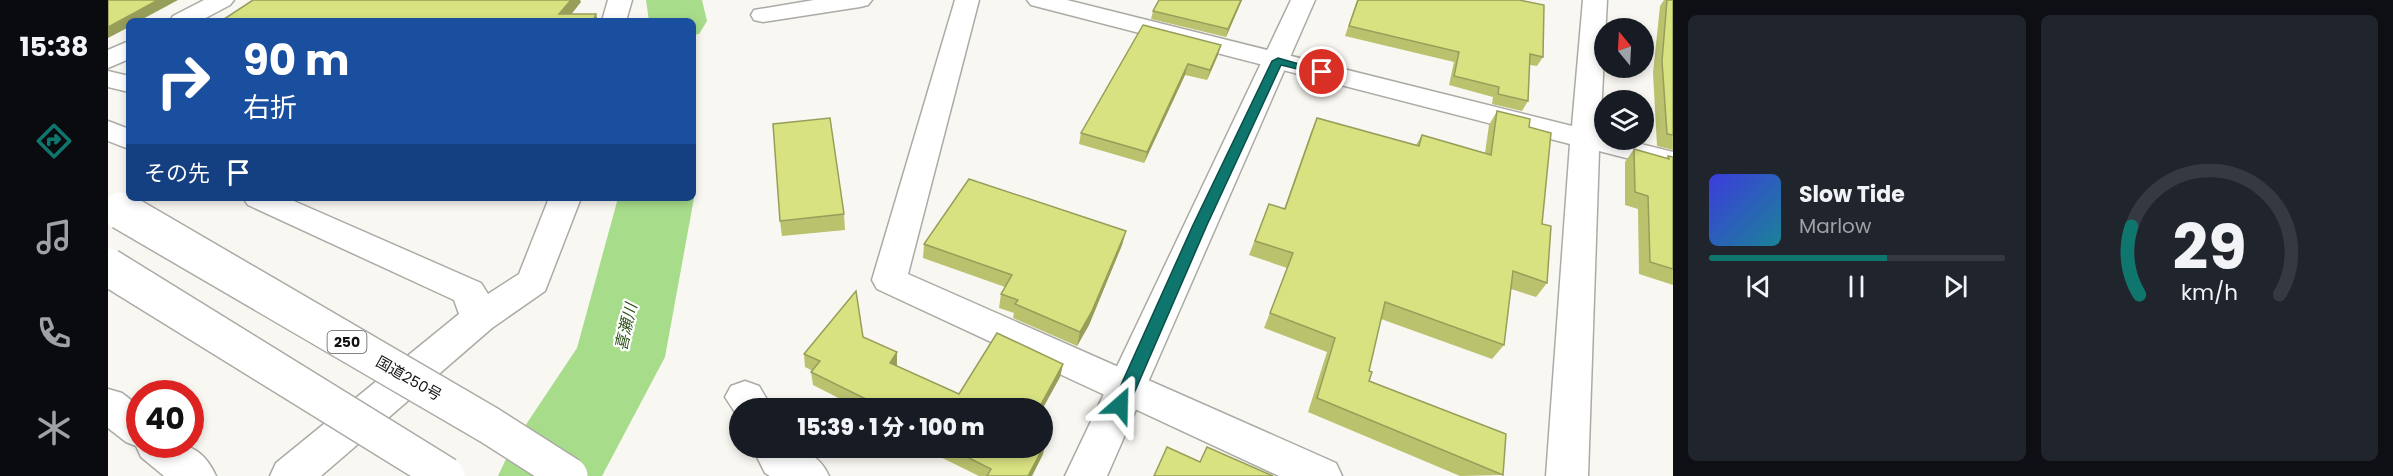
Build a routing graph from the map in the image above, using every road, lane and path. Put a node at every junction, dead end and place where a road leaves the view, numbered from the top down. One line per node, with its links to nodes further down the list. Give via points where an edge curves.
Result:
1 (222, 0): 9 (main road)
2 (620, 0): 10 (main road)
3 (860, 0): 8 (main road)
4 (967, 0): 25 (main road, via 889,280)
5 (1039, 0): 13 (main road)
6 (1303, 0): 13 (main road)
7 (1595, 0): 18 (main road)
8 (763, 15)
9 (188, 18)
10 (615, 18)
11 (126, 51): 12 (main road)
12 (108, 60)
13 (1278, 61): 18 (main road); 25 (main road)
14 (108, 79): 15 (main road)
15 (126, 83)
16 (108, 130): 17 (main road)
17 (126, 139)
18 (1585, 139): 19 (main road); 35 (main road)
19 (1673, 161)
20 (267, 201): 24 (main road, via 469,292)
21 (565, 201): 24 (main road, via 533,282)
22 (122, 211): 31 (main road, 国道250号 / 250, bridge, via 489,425)
23 (108, 267): 30 (main road, bridge)
24 (479, 318): 29 (main road)
25 (1129, 387): 33 (main road); 34 (main road)
26 (171, 458): 28 (main road)
27 (779, 458): 32 (main road)
28 (195, 476)
29 (291, 476)
30 (446, 476)
31 (569, 476)
32 (808, 476)
33 (1086, 476)
34 (1321, 476)
35 (1567, 476)

